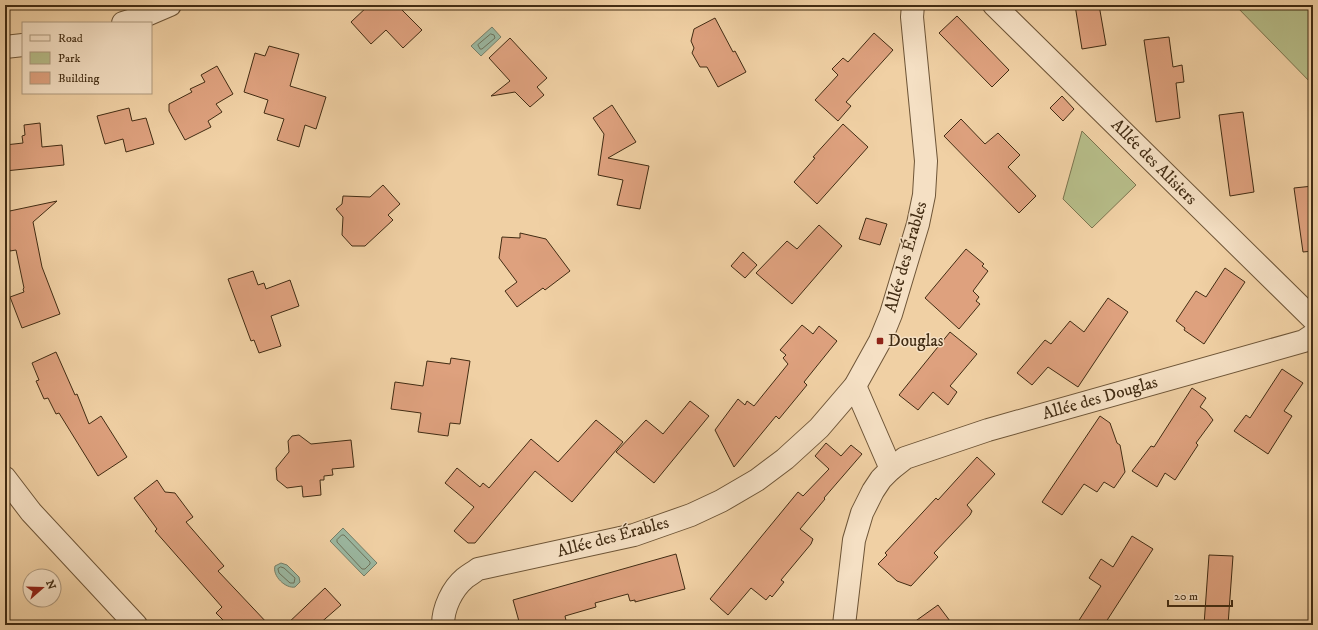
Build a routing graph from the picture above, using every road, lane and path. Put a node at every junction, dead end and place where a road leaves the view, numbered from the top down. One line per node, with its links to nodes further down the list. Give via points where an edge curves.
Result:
1 (170, 5): 4 (street)
2 (913, 5): 9 (street, Allée des Érables, via 926,161 924,195 891,314 880,341)
3 (994, 5): 7 (street, Allée des Alisiers)
4 (126, 22)
5 (22, 46): 6 (street)
6 (5, 47)
7 (1313, 320)
8 (1313, 335): 10 (street, Allée des Douglas, via 1304,341 988,430 905,458)
9 (855, 386): 10 (street); 13 (street, Allée des Érables, via 819,428 785,459 757,480 721,501 691,515 634,535 478,569 452,592 445,608)
10 (891, 469): 14 (street, Allée des Douglas, via 873,491 862,513 854,540)
11 (5, 478): 12 (street, via 31,512)
12 (136, 625)
13 (444, 625)
14 (844, 625)

